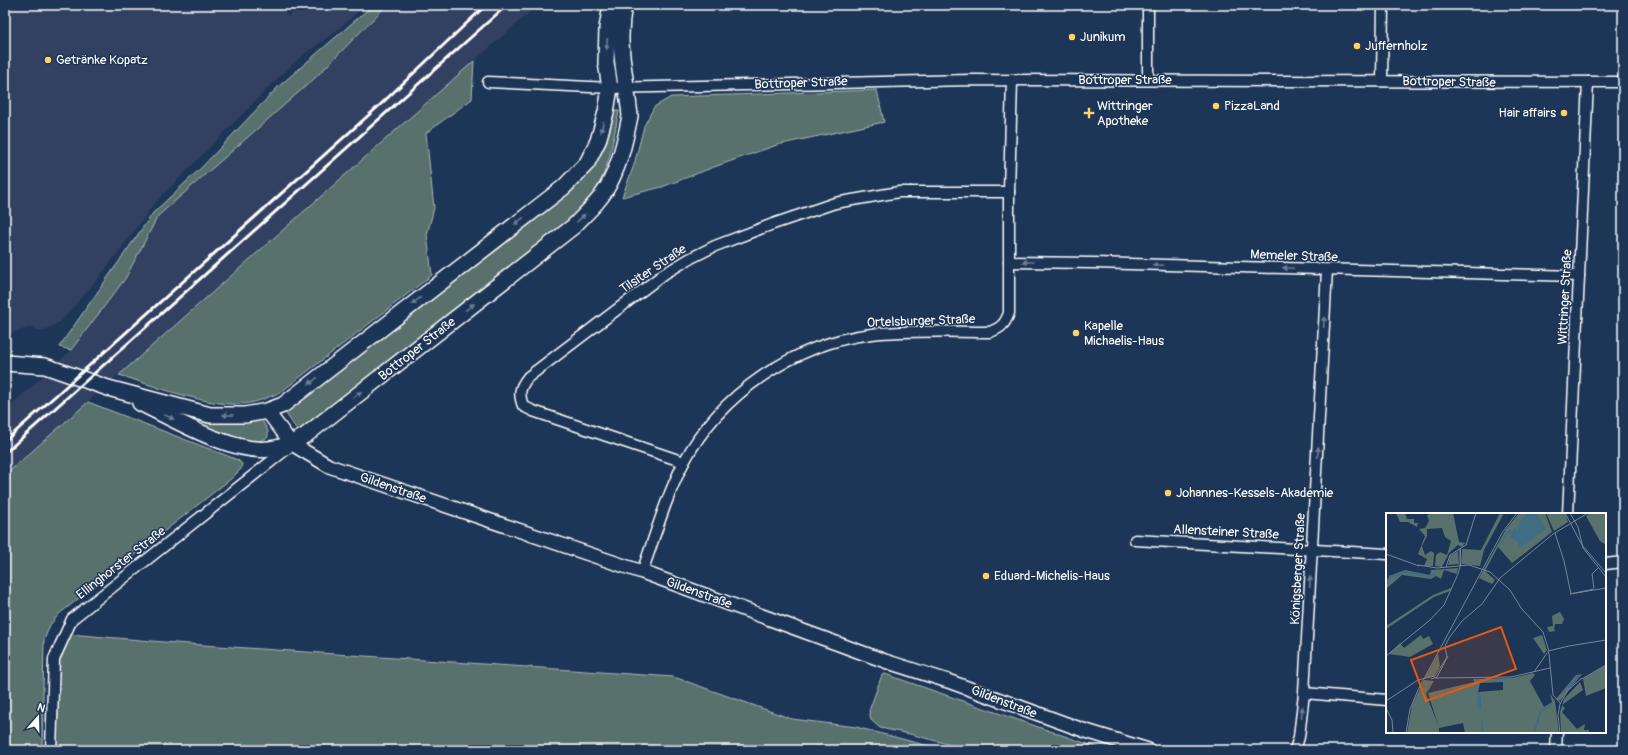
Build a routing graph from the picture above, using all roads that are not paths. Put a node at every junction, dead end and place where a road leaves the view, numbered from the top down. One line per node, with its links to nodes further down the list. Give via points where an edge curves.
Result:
1 (611, 5): 11 (main road, one-way to 11, via 606,62)
2 (624, 5): 12 (main road, via 621,49)
3 (1148, 5): 6 (street)
4 (1383, 5): 7 (street)
5 (1012, 80): 6 (street, Bottroper Straße); 12 (street, Bottroper Straße); 13 (street, Ortelsburger Straße)
6 (1148, 80): 7 (street, Bottroper Straße)
7 (1382, 81): 9 (street, Bottroper Straße)
8 (488, 82): 11 (street, Bottroper Straße)
9 (1588, 82): 10 (street, Bottroper Straße); 16 (street, Wittringer Straße)
10 (1623, 82)
11 (610, 88): 12 (street, Bottroper Straße); 19 (main road, Bottroper Straße, one-way to 19, via 598,141 587,163 564,187 282,405)
12 (627, 88): 20 (main road, Bottroper Straße, one-way to 12, via 551,244 591,209 605,192 622,151 630,116)
13 (1009, 192): 14 (street, Ortelsburger Straße); 21 (street, Tilsiter Straße, via 900,192 859,198 804,213 715,246 664,274 534,372 520,387 523,406 533,411)
14 (1009, 262): 15 (street, Memeler Straße, one-way to 14); 21 (street, Ortelsburger Straße, via 1009,313 1006,322 999,329 990,332 871,334 797,356 763,376 731,401 704,431)
15 (1327, 270): 16 (street, Memeler Straße); 24 (street, Königsberger Straße, one-way to 15)
16 (1579, 276): 22 (street, Wittringer Straße)
17 (5, 363): 18 (main road, Bottroper Straße, via 45,366)
18 (108, 388): 19 (main road, Bottroper Straße, one-way to 18, via 245,415 210,415); 20 (main road, Bottroper Straße, one-way to 20, via 201,433 244,448 269,449)
19 (266, 411): 20 (street, Gildenstraße)
20 (292, 444): 28 (street, Gildenstraße, via 329,466); 32 (street, Ellinghorster Straße, via 72,619 54,659)
21 (684, 462): 28 (street, Ortelsburger Straße)
22 (1568, 513)
23 (1135, 540): 24 (street, Allensteiner Straße)
24 (1312, 550): 25 (street, Allensteiner Straße); 29 (street, Königsberger Straße, one-way to 24)
25 (1386, 554)
26 (1623, 562): 27 (street)
27 (1606, 564)
28 (642, 572): 33 (street, Gildenstraße, via 885,661 948,680 1083,730)
29 (1304, 693): 30 (street); 34 (street, Königsberger Straße, one-way to 29)
30 (1386, 700)
31 (1557, 733): 35 (street)
32 (51, 750)
33 (1148, 750)
34 (1296, 750)
35 (1556, 750)

